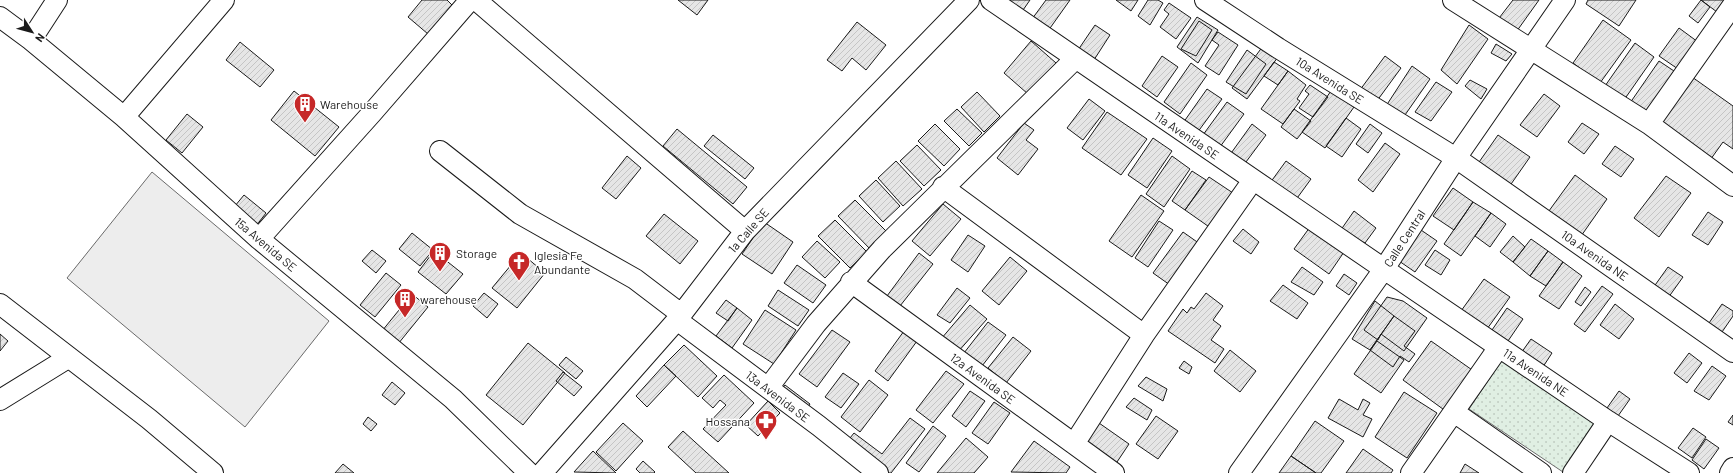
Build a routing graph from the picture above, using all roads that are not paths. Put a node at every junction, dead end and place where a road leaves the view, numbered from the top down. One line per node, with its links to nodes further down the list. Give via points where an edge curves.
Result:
1 (57, 0): 12 (street)
2 (224, 0): 15 (street)
3 (470, 0): 23 (street)
4 (476, 0): 22 (street)
5 (969, 0): 22 (street, 1a Calle SE)
6 (991, 0): 14 (street, 11a Avenida SE)
7 (1205, 0): 18 (street, 10a Avenida SE)
8 (1453, 0): 13 (street)
9 (1564, 0): 13 (street, Calle Central)
10 (1733, 5): 16 (street)
11 (0, 17): 12 (street, 15a Avenida SE)
12 (31, 40): 15 (street, 15a Avenida SE)
13 (1531, 51): 16 (street); 18 (street, Calle Central)
14 (1075, 59): 19 (street, 11a Avenida SE); 21 (street)
15 (124, 117): 23 (street, 15a Avenida SE)
16 (1649, 124): 20 (street)
17 (440, 150): 27 (street, 13a Avenida SE, via 520,214 635,279)
18 (1456, 158): 24 (street, Calle Central); 30 (street, 10a Avenida NE)
19 (1253, 180): 24 (street, 11a Avenida SE); 28 (street)
20 (1733, 186)
21 (943, 187): 25 (street); 28 (street)
22 (745, 231): 27 (street, 1a Calle SE)
23 (259, 239): 39 (street, 15a Avenida SE, via 453,399)
24 (1384, 269): 29 (street, 11a Avenida NE); 43 (street, Calle Central)
25 (851, 282): 32 (street); 36 (street, 12a Avenida SE)
26 (0, 304): 31 (street)
27 (679, 317): 32 (street, 13a Avenida SE); 40 (street, 1a Calle SE)
28 (1144, 335): 36 (street)
29 (1499, 347): 34 (street); 35 (street, 11a Avenida NE)
30 (1733, 352)
31 (68, 358): 33 (street); 38 (street, via 149,419)
32 (768, 388): 41 (street, 13a Avenida SE)
33 (0, 400)
34 (1454, 412): 44 (street); 45 (street)
35 (1608, 420): 46 (street); 47 (street, 11a Avenida NE)
36 (1074, 444): 42 (street, 12a Avenida SE)
37 (1733, 468): 48 (street)
38 (213, 473)
39 (529, 473)
40 (542, 473)
41 (878, 473)
42 (1114, 473)
43 (1239, 473)
44 (1411, 473)
45 (1541, 473)
46 (1573, 473)
47 (1689, 473)
48 (1730, 473)

